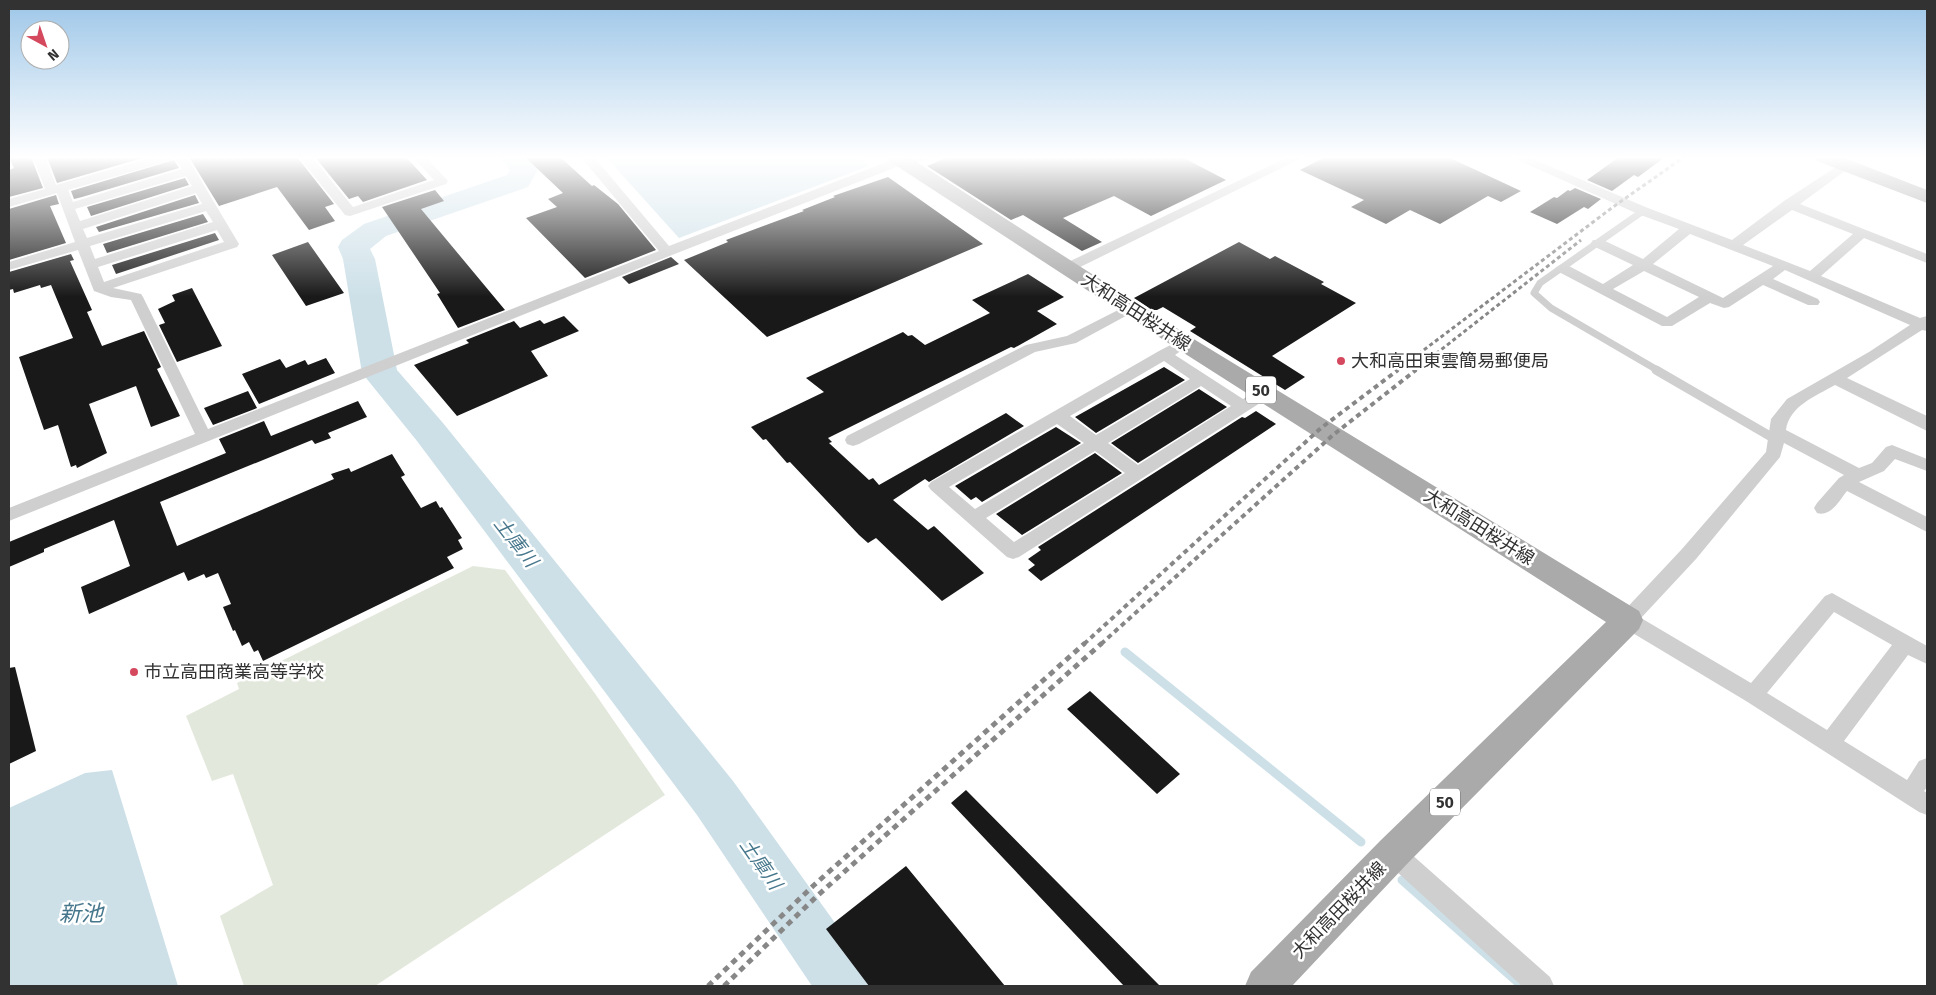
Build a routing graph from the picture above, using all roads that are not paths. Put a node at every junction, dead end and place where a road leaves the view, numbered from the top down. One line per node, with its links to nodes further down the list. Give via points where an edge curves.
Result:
1 (66, 203): 13 (street)
2 (80, 203): 13 (street)
3 (150, 203): 16 (street)
4 (343, 203): 5 (street, via 350,212)
5 (375, 203)
6 (627, 203): 22 (street)
7 (792, 203): 22 (street)
8 (972, 203): 28 (main road, 大和高田桜井線 / 50)
9 (1201, 203): 28 (street)
10 (1625, 203): 14 (street)
11 (1789, 204): 18 (street); 21 (street)
12 (209, 206): 15 (street); 20 (street)
13 (68, 207): 16 (street)
14 (1643, 211): 17 (street); 19 (lane)
15 (221, 224): 24 (street); 32 (street, via 232,244)
16 (75, 227): 20 (street)
17 (1688, 229): 21 (street); 25 (street)
18 (1862, 233): 23 (street); 30 (street)
19 (1598, 243): 25 (street); 29 (lane)
20 (82, 245): 24 (street); 27 (street)
21 (1733, 246): 26 (street)
22 (668, 252): 46 (street)
23 (1927, 259)
24 (90, 264): 32 (street)
25 (1644, 265): 33 (street); 34 (street)
26 (1784, 265): 30 (street); 31 (street)
27 (9, 266)
28 (1067, 268): 36 (main road, 大和高田桜井線 / 50)
29 (1562, 268): 33 (street); 45 (lane, via 1540,283 1534,293 1551,308)
30 (1811, 277): 37 (street)
31 (1762, 279): 34 (street, via 1724,304); 35 (street)
32 (99, 288): 46 (street, via 136,297)
33 (1604, 289): 34 (street, via 1667,323)
34 (1709, 297)
35 (1814, 302)
36 (1130, 308): 38 (main road, 大和高田桜井線 / 50); 47 (street, via 1071,340 1032,348)
37 (1926, 324): 39 (street)
38 (1174, 348): 40 (street); 41 (main road, 大和高田桜井線 / 50); 43 (street)
39 (1834, 378): 44 (street, via 1921,420); 45 (street, via 1793,403 1779,419)
40 (1201, 379): 42 (street); 48 (street)
41 (1265, 392): 42 (street); 56 (main road, 大和高田桜井線 / 50)
42 (1242, 406): 50 (street)
43 (1058, 416): 48 (street); 54 (street, via 936,486)
44 (1927, 426)
45 (1776, 435): 51 (street); 56 (street, via 1774,453)
46 (204, 437): 53 (street)
47 (854, 440)
48 (1096, 443): 50 (street); 54 (street)
49 (1927, 466): 51 (street, via 1892,450 1878,466)
50 (1137, 473): 54 (street, via 1013,552)
51 (1852, 479): 52 (street); 55 (street)
52 (1823, 508)
53 (9, 516)
54 (973, 518)
55 (1927, 525)
56 (1628, 620): 59 (street); 63 (main road, 大和高田桜井線 / 50)
57 (1905, 643): 58 (street); 59 (street, via 1832,601); 60 (street)
58 (1927, 656)
59 (1753, 694): 60 (street)
60 (1830, 743): 62 (street)
61 (1927, 768): 62 (street)
62 (1919, 800)
63 (1393, 854): 64 (main road, 大和高田桜井線 / 50); 65 (street)
64 (1266, 986)
65 (1541, 986)

